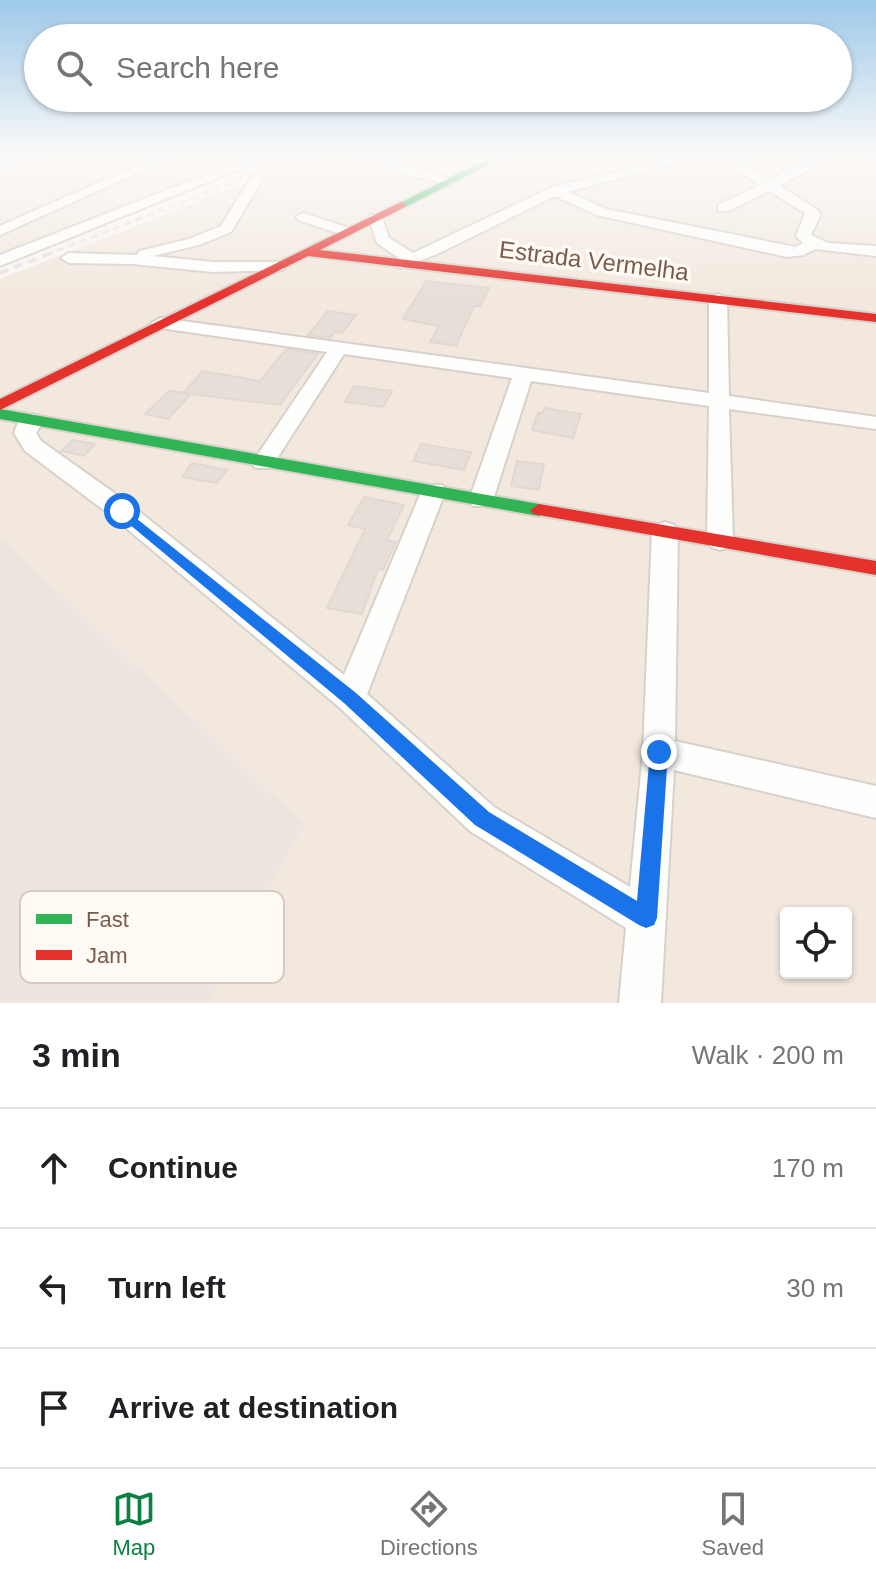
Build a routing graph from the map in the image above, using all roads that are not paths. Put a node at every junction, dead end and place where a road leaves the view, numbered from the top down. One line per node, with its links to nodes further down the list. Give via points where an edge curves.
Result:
1 (63, 203): 12 (street)
2 (148, 203): 16 (street)
3 (242, 203): 14 (street, via 226,229)
4 (406, 203): 11 (street)
5 (530, 203): 22 (street)
6 (581, 203): 15 (street, via 602,212 787,252)
7 (733, 203): 9 (street)
8 (798, 203): 15 (street, via 812,211 803,236)
9 (723, 208)
10 (303, 217): 13 (street)
11 (376, 218): 13 (street); 22 (street, via 382,240)
12 (1, 230): 16 (street)
13 (347, 232): 18 (street)
14 (212, 236): 20 (street); 23 (street)
15 (814, 243): 17 (street)
16 (41, 245): 21 (street)
17 (876, 251)
18 (306, 252): 22 (street, Estrada Vermelha); 24 (street)
19 (69, 258): 20 (street)
20 (132, 259): 23 (street)
21 (0, 261)
22 (405, 261): 25 (street, Estrada Vermelha)
23 (213, 267): 24 (street)
24 (277, 267): 27 (street)
25 (718, 299): 26 (street, Estrada Vermelha); 30 (street)
26 (876, 318)
27 (160, 323): 28 (street); 31 (street)
28 (339, 348): 29 (street); 35 (street)
29 (523, 374): 30 (street); 37 (street)
30 (721, 400): 34 (street); 39 (street)
31 (0, 405)
32 (0, 414): 33 (street)
33 (33, 420): 35 (street); 41 (street, via 25,433 33,446 122,511)
34 (876, 423)
35 (263, 463): 36 (street)
36 (434, 490): 37 (street); 41 (street)
37 (481, 500): 38 (street)
38 (665, 531): 39 (street); 42 (street)
39 (720, 541): 40 (street)
40 (876, 568)
41 (350, 698): 44 (street, via 482,819)
42 (659, 752): 43 (street); 44 (street)
43 (876, 802)
44 (646, 918): 45 (street)
45 (640, 1003)

